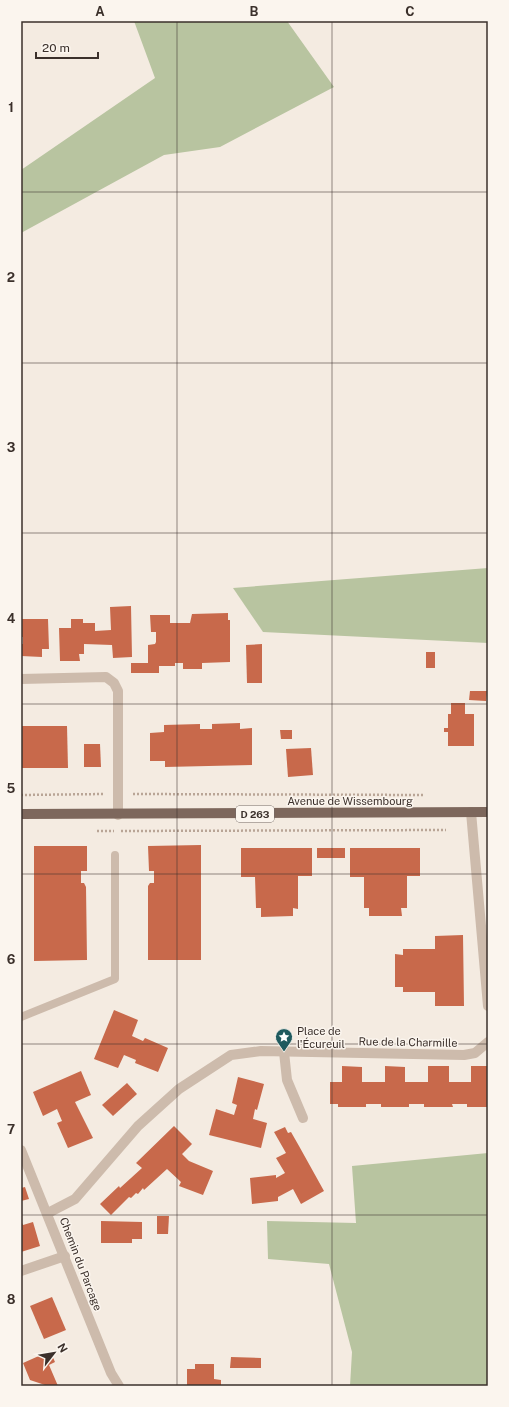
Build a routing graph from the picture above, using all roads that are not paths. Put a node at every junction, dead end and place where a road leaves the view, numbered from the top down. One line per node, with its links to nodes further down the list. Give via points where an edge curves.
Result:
1 (21, 679): 5 (street, via 106,677 114,683 118,691)
2 (471, 812): 3 (main road, Avenue de Wissembourg / D 263); 5 (main road, Avenue de Wissembourg / D 263); 7 (street)
3 (488, 812)
4 (21, 814): 5 (main road, Avenue de Wissembourg / D 263)
5 (118, 815)
6 (115, 854): 8 (lane, via 115,980)
7 (488, 1006)
8 (21, 1017)
9 (488, 1042): 10 (street, Rue de la Charmille, via 475,1053 464,1055)
10 (284, 1052): 11 (street, via 287,1080); 13 (street, Rue de la Charmille, via 242,1053 218,1062 179,1090 138,1126 75,1199)
11 (303, 1118)
12 (21, 1150): 13 (street, Chemin du Parcage)
13 (48, 1213): 14 (street, Chemin du Parcage)
14 (65, 1256): 15 (street); 16 (street, Chemin du Parcage, via 111,1373)
15 (21, 1271)
16 (119, 1386)

